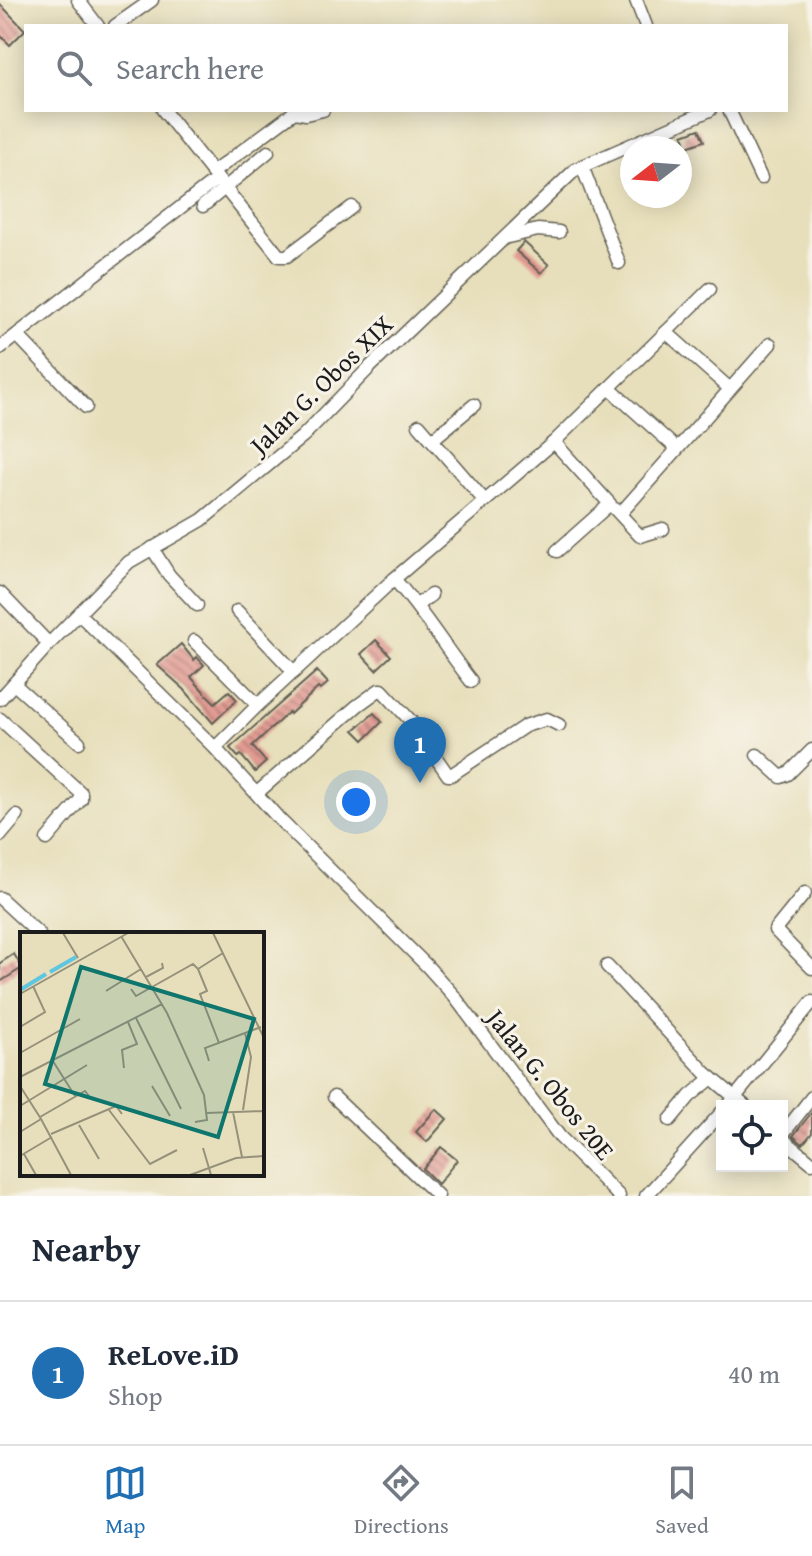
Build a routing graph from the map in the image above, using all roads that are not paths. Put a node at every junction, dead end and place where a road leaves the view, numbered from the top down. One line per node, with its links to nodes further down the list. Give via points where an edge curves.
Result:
1 (78, 0): 4 (street)
2 (152, 0): 5 (street)
3 (636, 0): 6 (street)
4 (96, 24)
5 (118, 24)
6 (645, 24)
7 (165, 112): 14 (street)
8 (295, 112): 14 (street)
9 (730, 112): 13 (street)
10 (684, 115): 12 (street, Jalan G. Obos XIX)
11 (268, 152): 14 (street)
12 (582, 166): 18 (street, Jalan G. Obos XIX); 19 (street)
13 (761, 178)
14 (218, 180): 15 (street); 16 (street, via 283,257); 22 (street)
15 (203, 206)
16 (352, 207)
17 (559, 232): 18 (street, via 538,230)
18 (507, 237): 37 (street, Jalan G. Obos XIX, via 294,445 202,520)
19 (619, 263)
20 (710, 289): 21 (street)
21 (666, 332): 25 (street); 26 (street)
22 (17, 335): 24 (street); 28 (street)
23 (770, 344): 26 (street)
24 (0, 348)
25 (609, 388): 31 (street); 32 (street)
26 (729, 388): 32 (street)
27 (474, 405): 30 (street)
28 (86, 407)
29 (419, 425): 30 (street)
30 (432, 440): 33 (street)
31 (554, 442): 33 (street); 34 (street)
32 (676, 448): 35 (street)
33 (484, 500): 39 (street)
34 (610, 504): 35 (street); 38 (street)
35 (620, 514): 36 (street, via 640,536)
36 (663, 529)
37 (152, 548): 42 (street); 45 (street, Jalan G. Obos XIX, via 129,562)
38 (557, 551)
39 (394, 579): 43 (street); 48 (street)
40 (0, 593): 47 (street)
41 (431, 595): 43 (street)
42 (197, 605)
43 (417, 605): 49 (street)
44 (237, 611): 48 (street)
45 (80, 615): 47 (street, Jalan G. Obos XIX); 56 (street, Jalan G. Obos 20E)
46 (194, 641): 52 (street)
47 (49, 644): 50 (street, Jalan G. Obos XIX)
48 (294, 672): 52 (street)
49 (471, 681)
50 (14, 684): 51 (street, Jalan G. Obos XIX); 55 (street)
51 (0, 699)
52 (258, 705): 56 (street)
53 (0, 719): 62 (street, via 81,793)
54 (559, 725): 59 (street, via 539,719 448,775 410,720 379,690)
55 (79, 742)
56 (215, 748): 59 (street, Jalan G. Obos 20E)
57 (812, 750): 58 (street, via 781,777)
58 (757, 755)
59 (257, 793): 80 (street, Jalan G. Obos 20E, via 454,996 534,1106)
60 (17, 816): 61 (street)
61 (0, 836)
62 (47, 839)
63 (805, 893): 67 (street, via 775,930)
64 (0, 898): 65 (street)
65 (37, 932)
66 (607, 966): 69 (street)
67 (812, 968)
68 (812, 1002): 73 (street)
69 (712, 1078): 72 (street); 75 (street)
70 (334, 1097): 79 (street)
71 (812, 1097): 76 (street)
72 (733, 1100)
73 (738, 1100)
74 (716, 1119): 81 (street)
75 (670, 1120)
76 (788, 1128)
77 (788, 1141): 78 (street)
78 (812, 1163)
79 (438, 1196)
80 (619, 1196)
81 (646, 1196)

